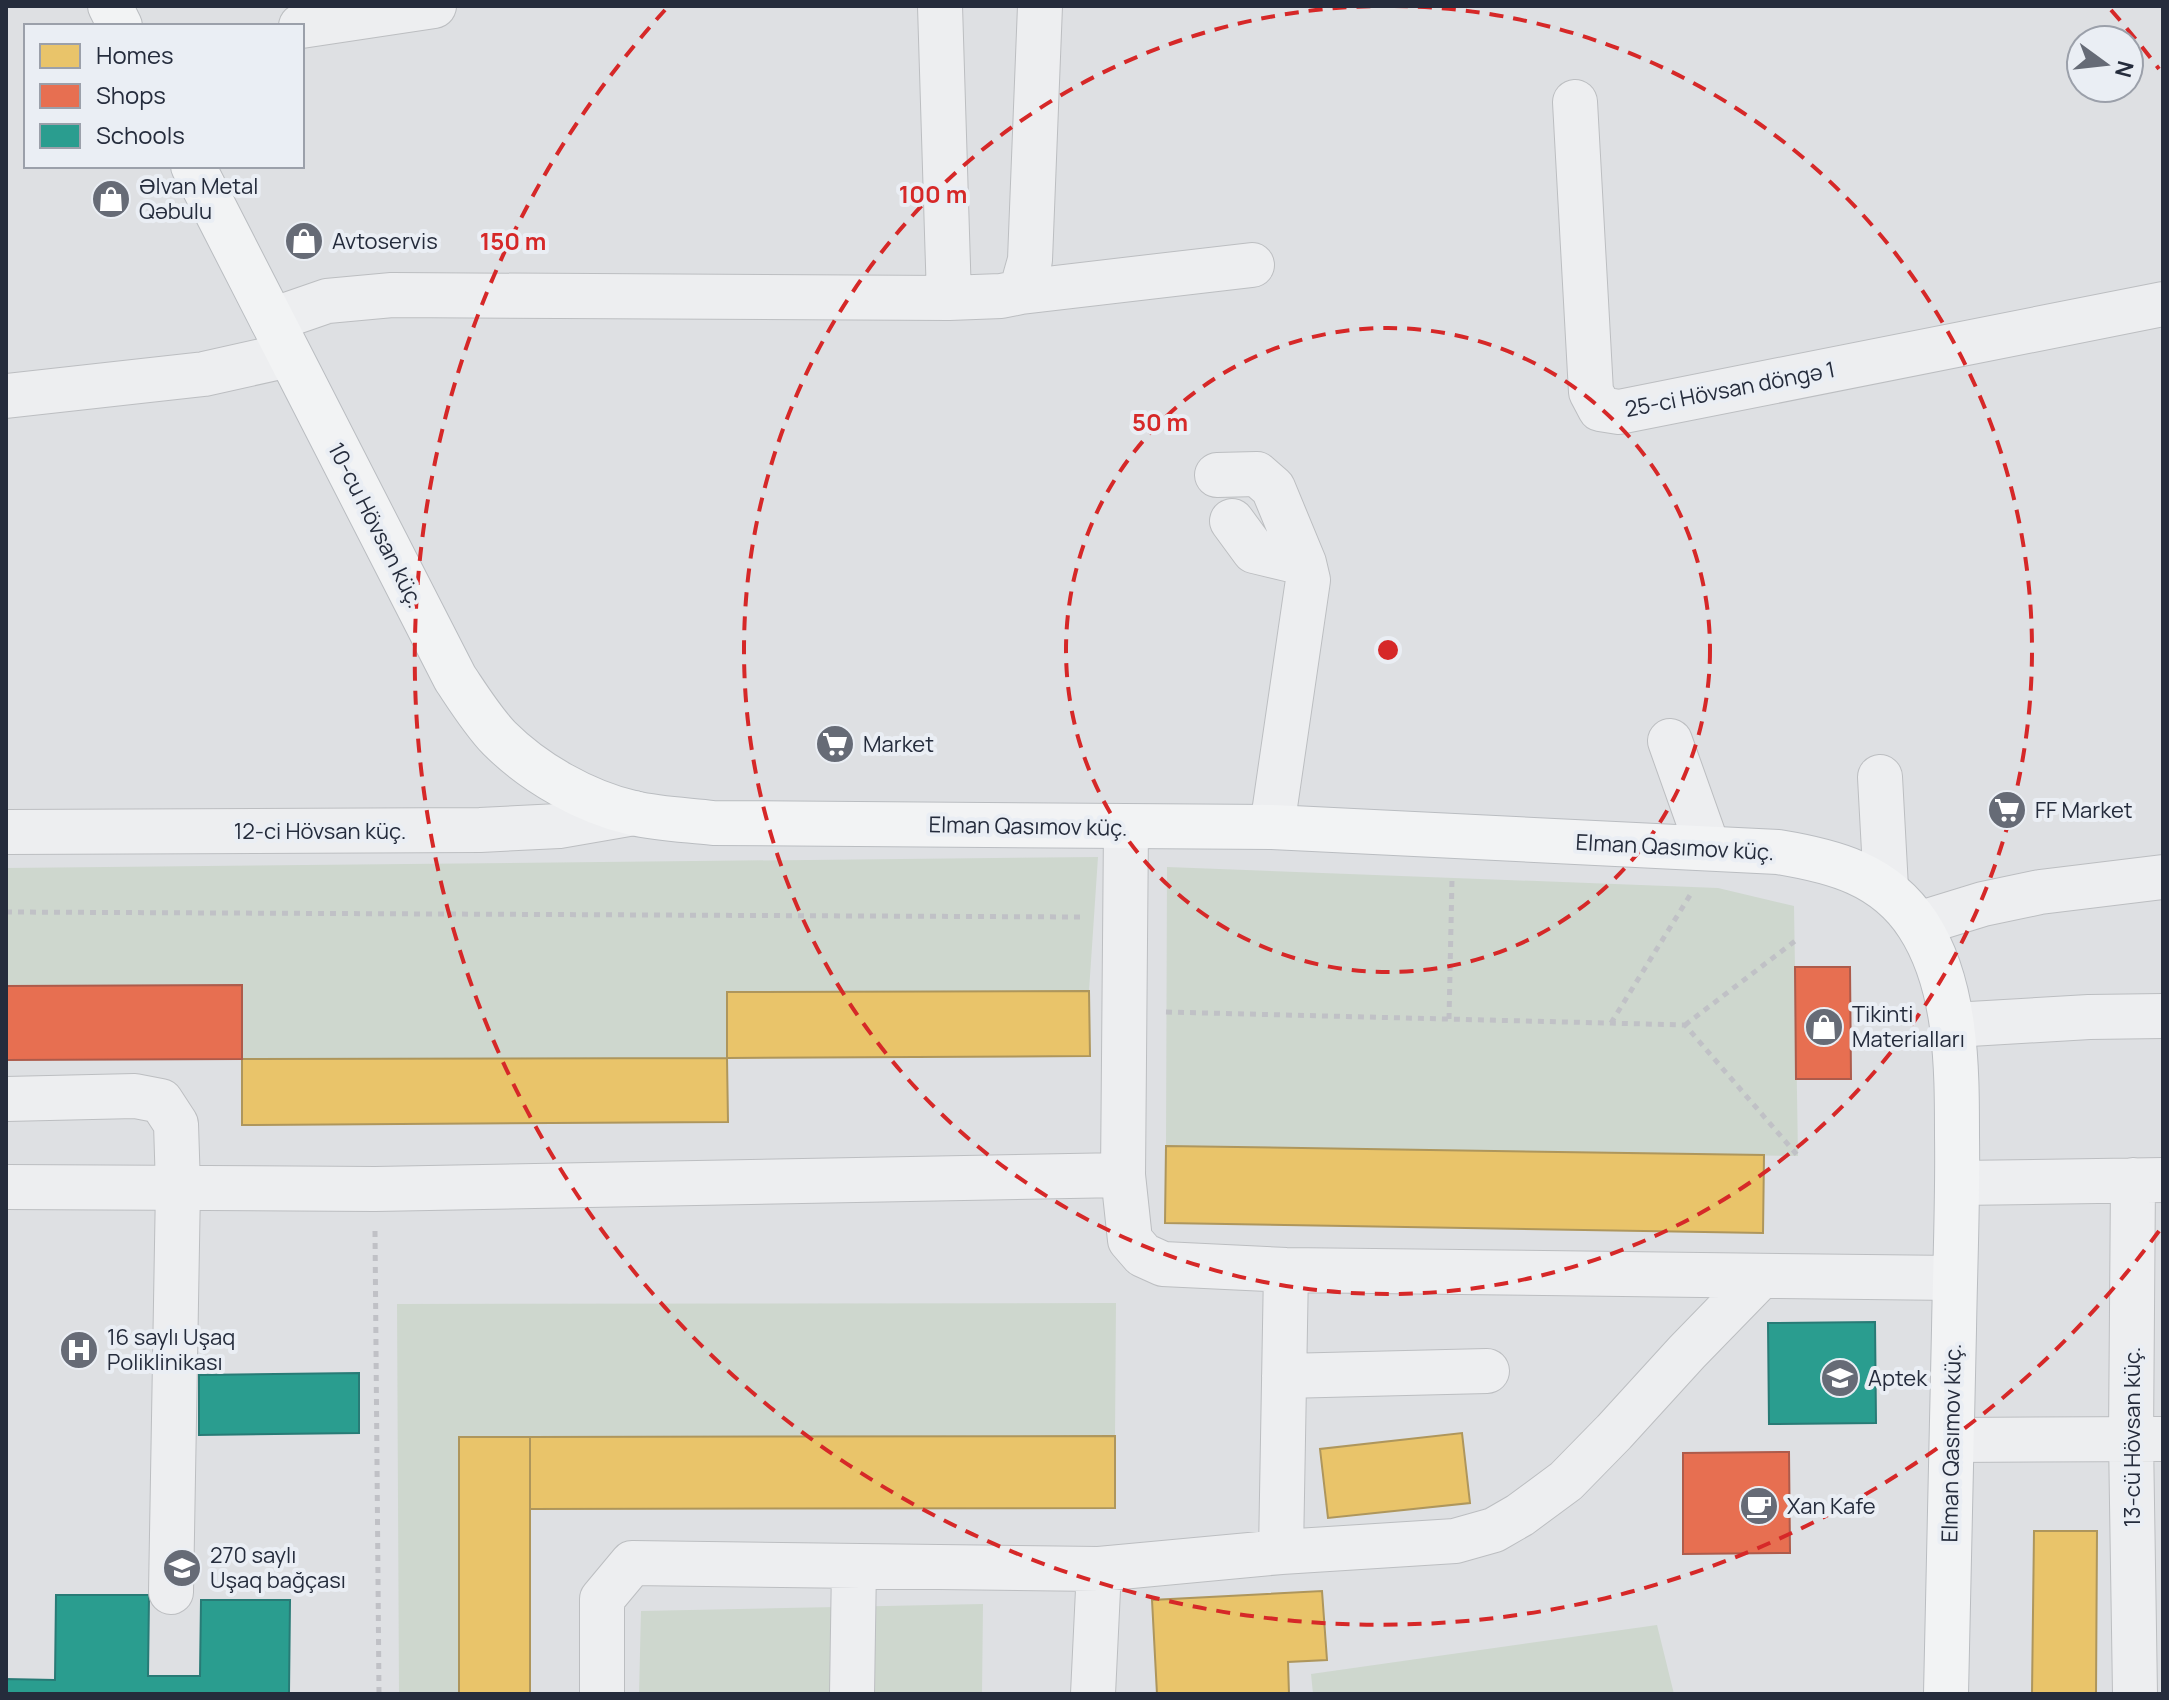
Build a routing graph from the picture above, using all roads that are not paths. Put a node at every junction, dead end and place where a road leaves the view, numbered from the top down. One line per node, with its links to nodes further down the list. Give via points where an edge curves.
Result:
1 (110, 6): 5 (main road)
2 (434, 6): 6 (street)
3 (940, 6): 11 (street)
4 (1040, 6): 10 (street, via 1030,260)
5 (119, 24)
6 (304, 26)
7 (1575, 102): 12 (street, 25-ci Hövsan döngə 1, via 1591,392 1600,409 1619,412)
8 (194, 168): 13 (main road, 10-cu Hövsan küç.)
9 (1252, 265): 10 (street)
10 (1021, 292): 11 (street)
11 (949, 298): 13 (street, via 392,295 327,301)
12 (2163, 304)
13 (281, 338): 14 (street, via 204,374); 20 (main road, 10-cu Hövsan küç., via 474,708 500,738 547,775)
14 (6, 396)
15 (1217, 475): 17 (street, via 1257,474 1273,488)
16 (1232, 521): 17 (street, via 1254,551)
17 (1304, 563): 22 (street, via 1308,580)
18 (1670, 741): 24 (street)
19 (1880, 777): 26 (street)
20 (634, 813): 21 (main road, Elman Qasımov küç., via 713,823); 23 (street, 12-ci Hövsan küç., via 559,826 480,830)
21 (1126, 827): 22 (main road, Elman Qasımov küç.); 31 (street)
22 (1272, 827): 24 (main road, Elman Qasımov küç.)
23 (6, 832)
24 (1701, 868): 26 (main road, Elman Qasımov küç., via 1778,852 1848,868)
25 (2163, 877): 27 (street, via 2040,892)
26 (1886, 888): 27 (main road, Elman Qasımov küç.)
27 (1918, 924): 29 (main road, Elman Qasımov küç., via 1938,964)
28 (2163, 1016): 29 (street)
29 (1953, 1025): 33 (main road, Elman Qasımov küç.)
30 (6, 1099): 35 (street, via 135,1096 161,1101 176,1124)
31 (1123, 1175): 35 (street, via 375,1189); 36 (street, via 1130,1240 1143,1255 1163,1264)
32 (2148, 1180): 33 (street); 41 (street, 13-cü Hövsan küç.)
33 (1958, 1183): 38 (main road, Elman Qasımov küç.)
34 (6, 1187): 35 (street)
35 (178, 1187): 46 (street)
36 (1286, 1270): 37 (street); 40 (street)
37 (1761, 1276): 38 (street); 43 (street, via 1566,1481 1494,1530 1455,1541)
38 (1955, 1278): 42 (main road, Elman Qasımov küç.)
39 (1487, 1371): 40 (street)
40 (1284, 1376): 43 (street)
41 (2147, 1439): 42 (street); 51 (street, 13-cü Hövsan küç.)
42 (1952, 1440): 50 (main road, Elman Qasımov küç.)
43 (1281, 1552): 45 (street)
44 (854, 1566): 45 (street); 47 (street, via 632,1563 602,1599); 48 (street)
45 (1099, 1569): 49 (street)
46 (171, 1592)
47 (602, 1694)
48 (852, 1694)
49 (1093, 1694)
50 (1946, 1694)
51 (2135, 1694)

